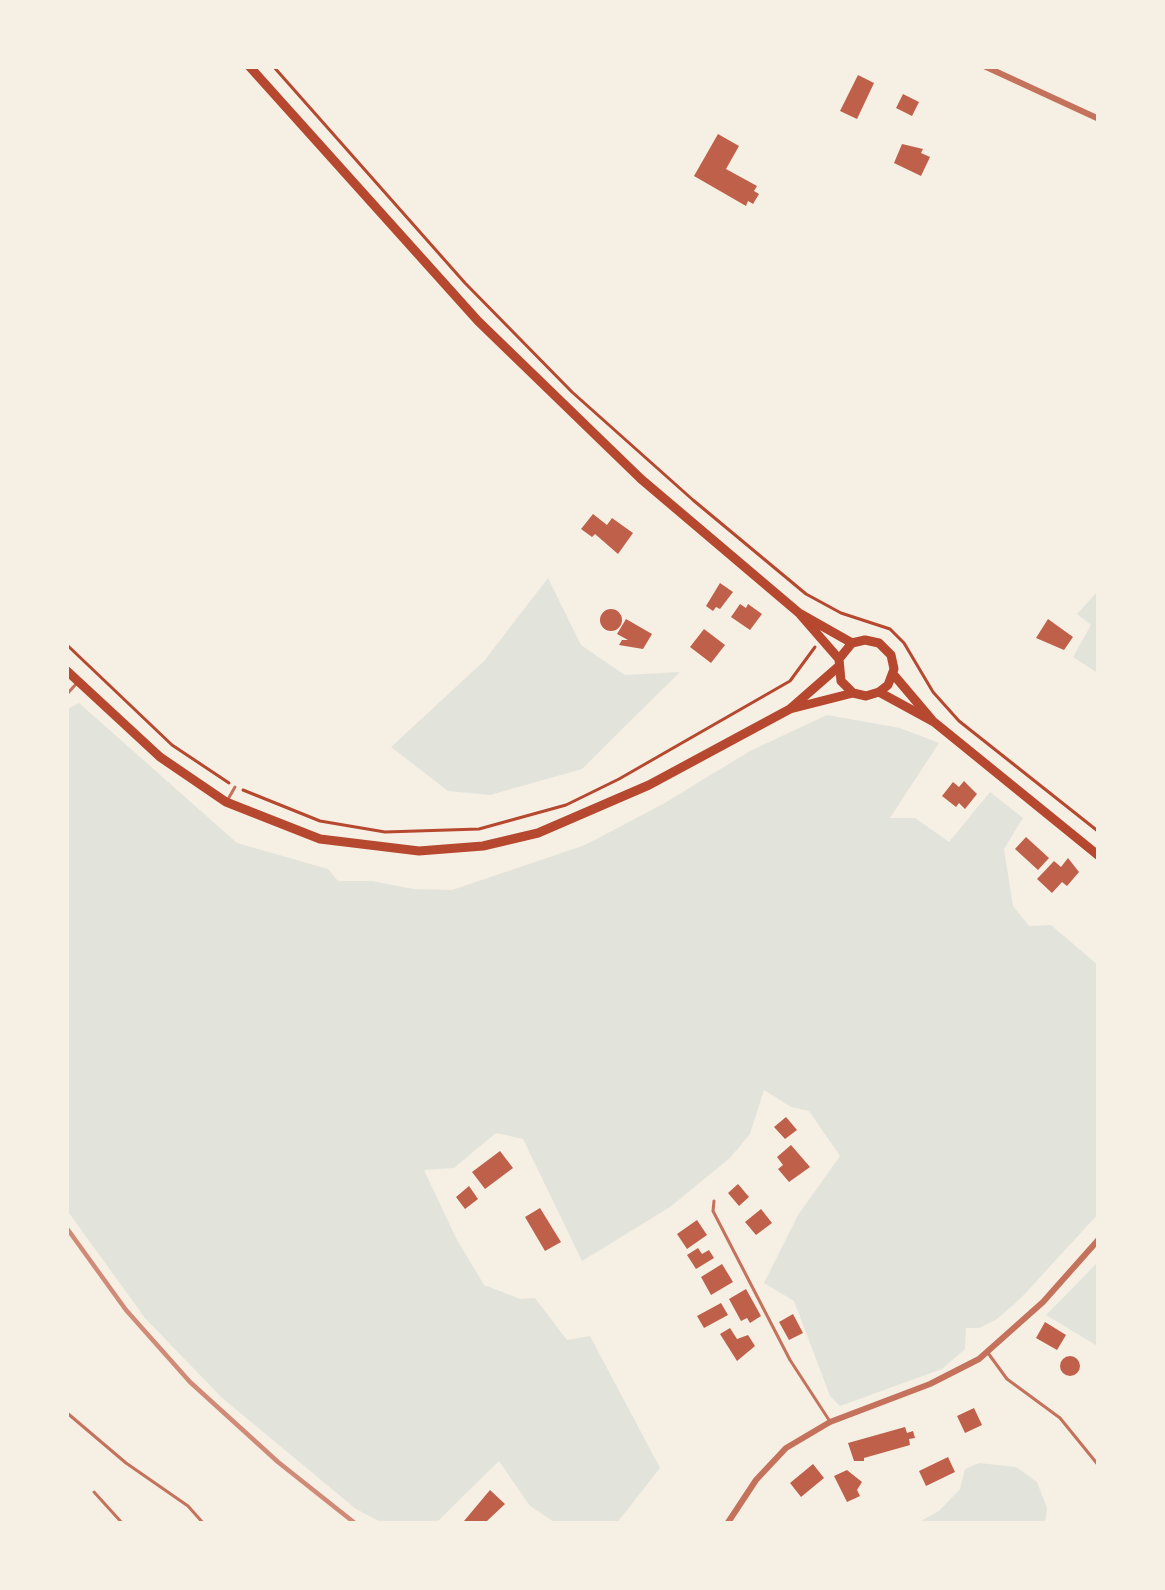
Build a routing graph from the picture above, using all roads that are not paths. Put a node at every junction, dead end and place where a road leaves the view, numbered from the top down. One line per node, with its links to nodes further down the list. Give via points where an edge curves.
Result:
1 (249, 66): 4 (main road, via 478,321 641,478)
2 (984, 66): 3 (street)
3 (1099, 119)
4 (799, 613): 5 (main road); 6 (main road)
5 (852, 643): 6 (main road); 8 (main road, via 885,647)
6 (838, 663): 11 (main road); 13 (main road)
7 (66, 670): 9 (main road)
8 (893, 674): 10 (main road); 14 (main road)
9 (79, 682): 12 (lane); 16 (main road, via 160,757)
10 (879, 692): 11 (main road); 14 (main road)
11 (853, 693): 13 (main road)
12 (67, 694)
13 (790, 709): 16 (main road, via 594,812 484,846 355,846 289,830)
14 (934, 722): 17 (main road)
15 (235, 787): 16 (lane)
16 (226, 802)
17 (1099, 856)
18 (714, 1201): 22 (lane, via 790,1360)
19 (1099, 1239): 20 (street)
20 (987, 1352): 22 (street, via 931,1384); 23 (lane)
21 (66, 1412): 26 (lane)
22 (830, 1422): 27 (street, via 786,1448)
23 (1099, 1466)
24 (94, 1492): 25 (lane)
25 (123, 1524)
26 (204, 1524)
27 (728, 1524)

